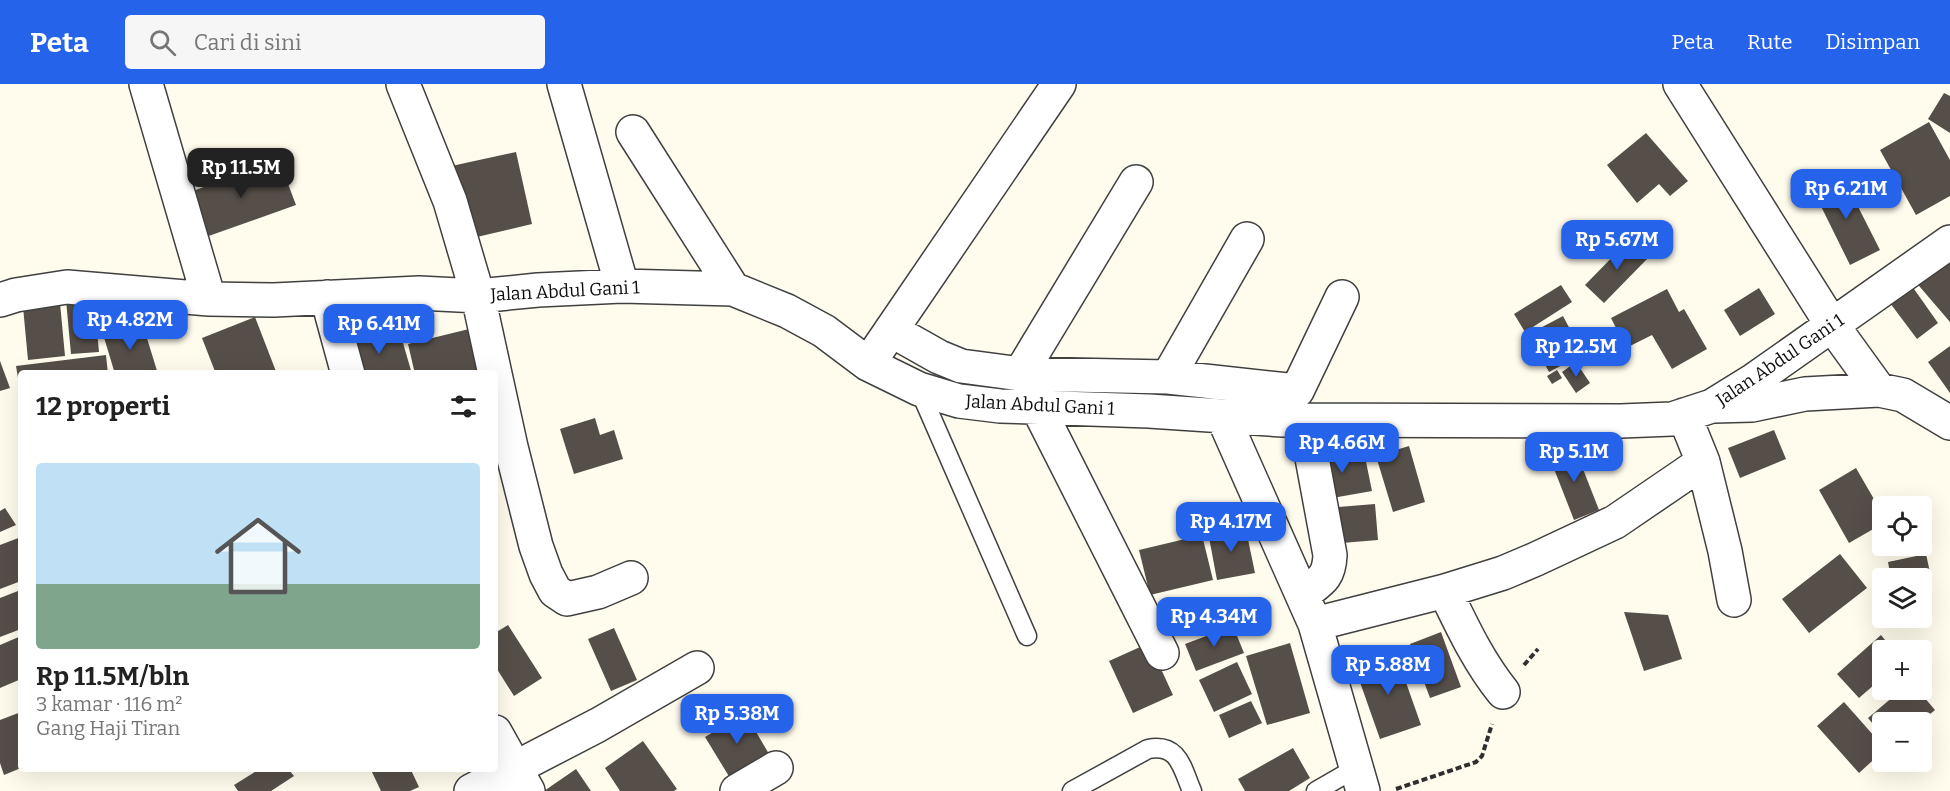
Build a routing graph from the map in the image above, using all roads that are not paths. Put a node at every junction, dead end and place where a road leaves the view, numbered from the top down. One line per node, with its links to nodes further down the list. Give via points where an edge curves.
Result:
1 (146, 84): 15 (street)
2 (403, 84): 12 (street, via 450,201)
3 (564, 84): 10 (street)
4 (1059, 84): 18 (street)
5 (1680, 84): 17 (street)
6 (633, 132): 11 (street)
7 (1136, 182): 22 (street)
8 (1247, 239): 23 (street)
9 (1950, 243): 17 (street, Jalan Abdul Gani 1)
10 (622, 286): 11 (street, Jalan Abdul Gani 1); 12 (street, Jalan Abdul Gani 1)
11 (733, 290): 19 (street, Jalan Abdul Gani 1, via 815,326)
12 (478, 296): 13 (street, Jalan Abdul Gani 1, via 419,293); 21 (street)
13 (327, 297): 15 (street, Jalan Abdul Gani 1); 20 (street)
14 (1342, 297): 23 (street, via 1297,391)
15 (209, 299): 16 (street, Jalan Abdul Gani 1, via 67,287)
16 (0, 300)
17 (1832, 325): 26 (street); 28 (street, Jalan Abdul Gani 1, via 1754,380)
18 (891, 330): 19 (street); 22 (street, via 961,366)
19 (868, 364): 25 (street, Jalan Abdul Gani 1)
20 (347, 370)
21 (494, 370)
22 (1020, 374): 23 (street)
23 (1168, 377)
24 (498, 387): 33 (street, via 536,546 555,591 567,599 583,597)
25 (919, 389): 27 (street, Jalan Abdul Gani 1, via 959,402); 38 (lane)
26 (1879, 390): 28 (street, via 1805,394 1752,405); 31 (street, via 1903,395)
27 (1038, 408): 29 (street, Jalan Abdul Gani 1); 39 (street)
28 (1698, 410): 30 (street, Jalan Abdul Gani 1, via 1672,419 1621,421); 32 (street)
29 (1223, 417): 30 (street, Jalan Abdul Gani 1); 35 (street)
30 (1305, 420): 35 (street, via 1330,555 1329,570 1322,580)
31 (1950, 423)
32 (1703, 462): 34 (street, via 1615,522 1503,573); 36 (street)
33 (631, 578)
34 (1445, 591): 37 (street); 41 (street, via 1475,653)
35 (1302, 595): 37 (street)
36 (1734, 600)
37 (1315, 624): 45 (street)
38 (1027, 636)
39 (1162, 653)
40 (697, 668): 44 (street, via 598,725)
41 (1503, 692)
42 (498, 737): 44 (street)
43 (776, 768): 47 (street)
44 (521, 779): 46 (street)
45 (1360, 779): 50 (lane)
46 (471, 791)
47 (737, 791)
48 (1072, 791): 49 (lane, via 1158,747 1175,754)
49 (1192, 791)
50 (1316, 791)

